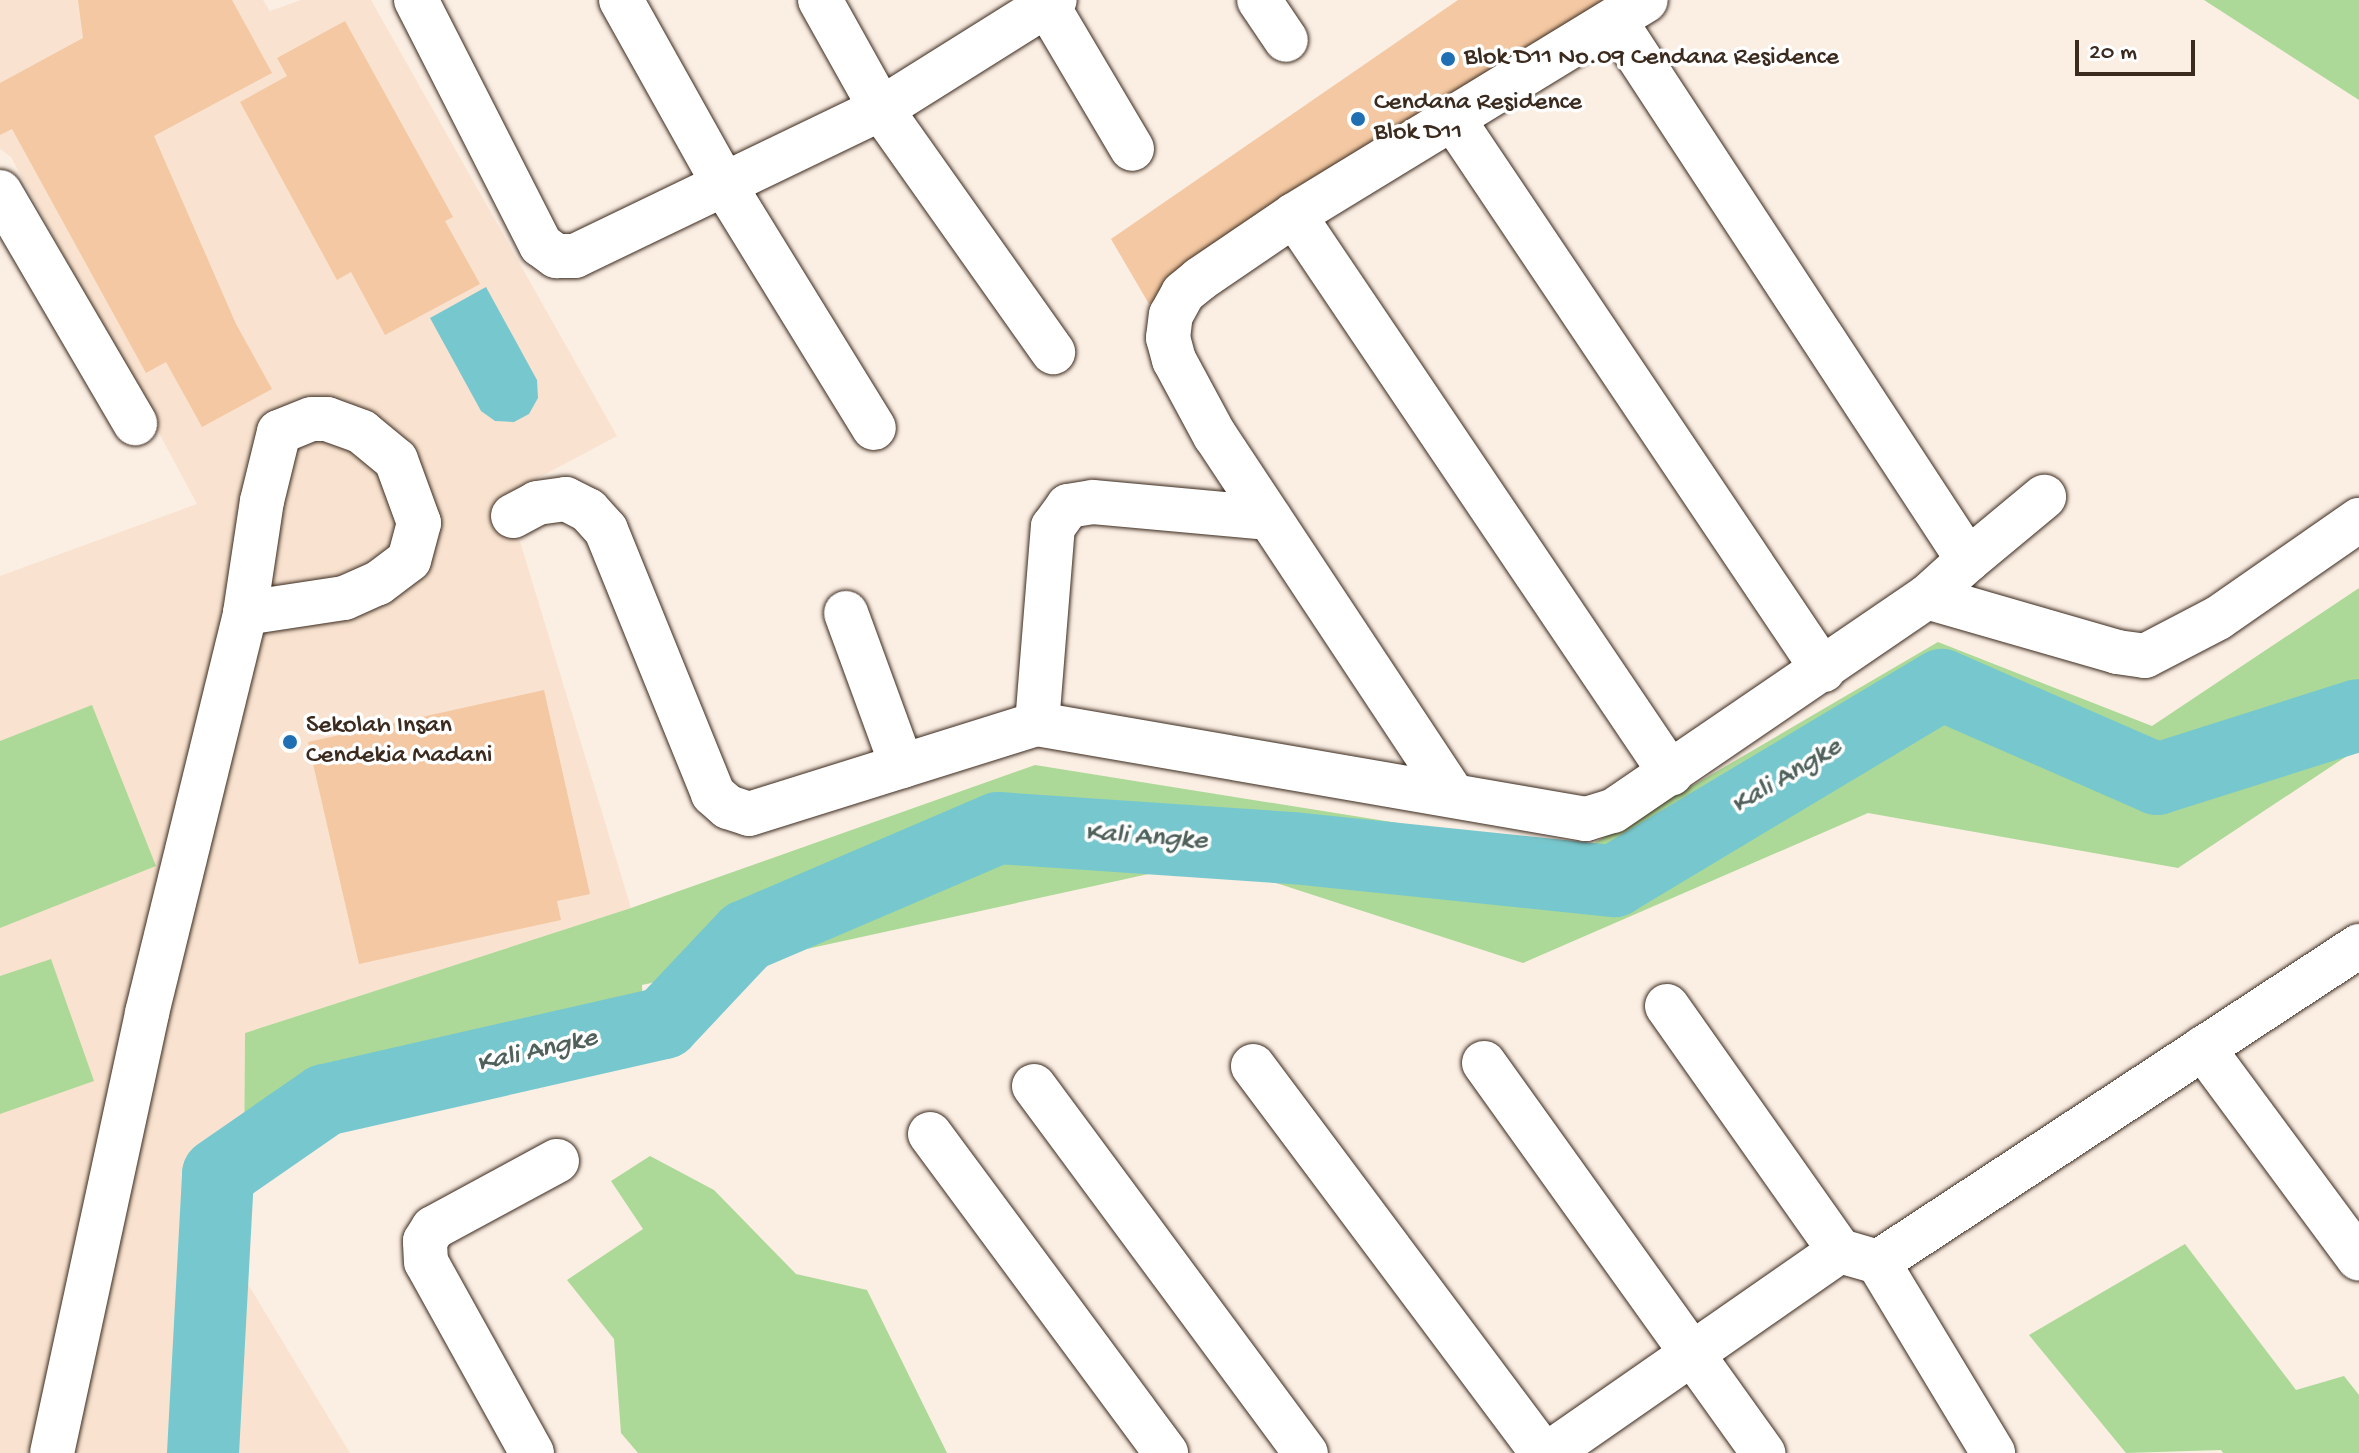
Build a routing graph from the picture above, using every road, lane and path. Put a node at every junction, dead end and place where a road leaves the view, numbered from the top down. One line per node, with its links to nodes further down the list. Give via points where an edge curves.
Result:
1 (416, 0): 11 (street, via 541,245 556,256 575,256)
2 (621, 0): 11 (street)
3 (820, 0): 8 (street)
4 (1259, 0): 7 (street)
5 (1035, 6): 8 (street); 10 (street)
6 (1630, 10): 9 (street); 21 (street)
7 (1286, 40)
8 (881, 109): 11 (street); 14 (street)
9 (1453, 119): 13 (street); 25 (street)
10 (1132, 149)
11 (725, 186): 16 (street)
12 (0, 192): 15 (street)
13 (1294, 215): 19 (street, via 1183,293 1171,315 1168,338 1174,360 1215,436); 28 (street)
14 (1053, 352)
15 (135, 423)
16 (874, 428)
17 (2044, 497): 21 (street)
18 (513, 516): 27 (street, via 537,503 566,499 588,510 606,530 713,794 728,807 749,814)
19 (1269, 518): 26 (street, via 1093,502 1068,506 1053,527); 29 (street)
20 (2359, 520): 22 (street, via 2218,618 2145,656)
21 (1968, 560): 22 (street)
22 (1927, 597): 25 (street)
23 (245, 613): 23 (street, via 279,432 312,419 362,432 396,460 419,523 409,560 378,583 344,598); 41 (street, via 147,1013)
24 (846, 613): 27 (street)
25 (1823, 670): 28 (street)
26 (1037, 724): 27 (street); 29 (street)
27 (902, 766)
28 (1671, 774): 29 (street, via 1613,811 1586,819)
29 (1453, 795)
30 (2358, 949): 32 (street)
31 (1667, 1006): 38 (street)
32 (2203, 1048): 38 (street); 39 (street)
33 (1484, 1063): 40 (street)
34 (1253, 1066): 45 (street)
35 (1034, 1086): 44 (street)
36 (930, 1134): 43 (street)
37 (557, 1161): 42 (street, via 433,1228 425,1241 426,1262)
38 (1859, 1256): 40 (street); 48 (street)
39 (2359, 1259)
40 (1692, 1354): 46 (street); 47 (street)
41 (52, 1453)
42 (532, 1453)
43 (1166, 1453)
44 (1306, 1453)
45 (1542, 1453)
46 (1549, 1453)
47 (1763, 1453)
48 (1993, 1453)

